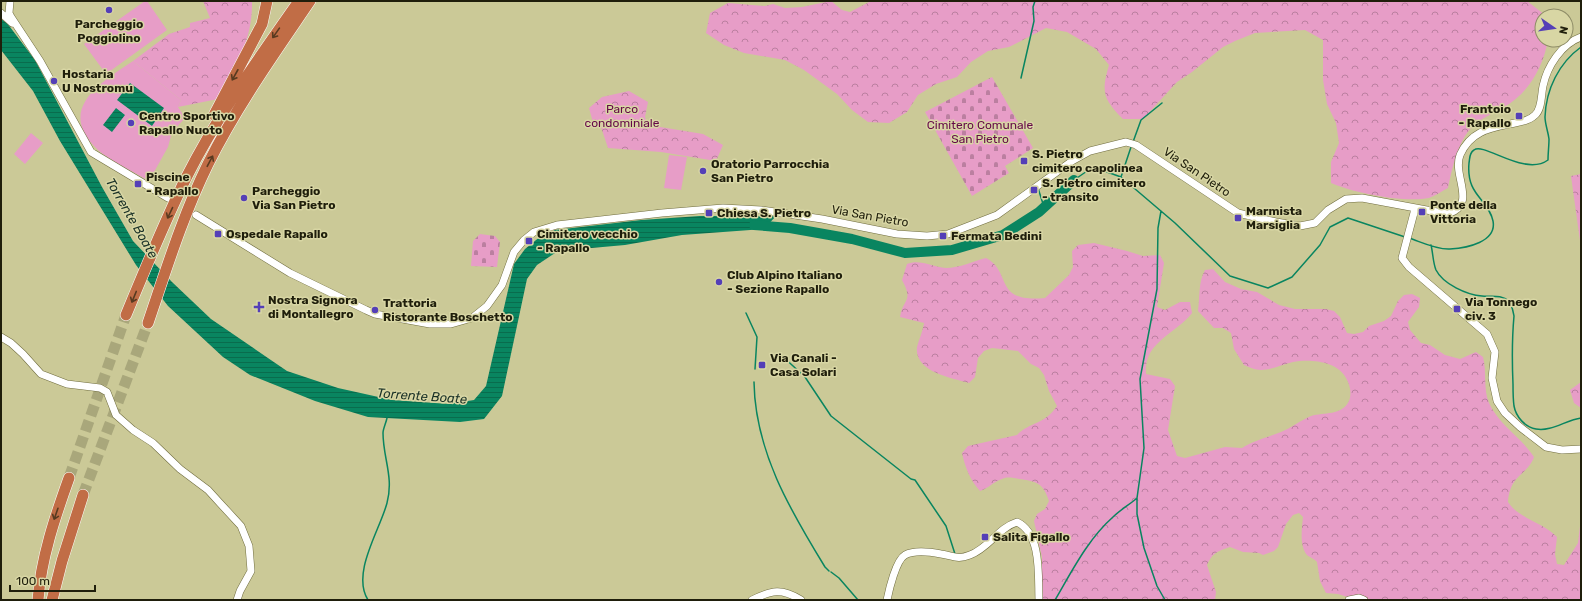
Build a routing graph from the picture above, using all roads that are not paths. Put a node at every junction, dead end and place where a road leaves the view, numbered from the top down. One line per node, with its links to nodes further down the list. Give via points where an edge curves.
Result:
1 (10, 1): 8 (street, via 9,13)
2 (267, 1): 10 (highway, one-way to 10, via 262,24 191,163)
3 (299, 1): 10 (highway, one-way to 10, via 234,95)
4 (310, 1): 15 (highway, one-way to 4, via 167,266 208,164 246,94)
5 (1, 8): 7 (street)
6 (1, 13): 7 (street)
7 (8, 20): 8 (street)
8 (21, 32): 11 (street, via 91,152)
9 (1581, 37): 12 (street, Via San Pietro, via 1562,51 1551,64 1535,116 1478,132 1471,138 1458,163 1463,197 1459,209 1444,214)
10 (186, 178): 14 (highway, one-way to 14)
11 (168, 198)
12 (1415, 209): 13 (street, Via San Pietro, via 1362,198 1346,199 1328,210 1315,223 1300,226 1276,222 1238,213 1136,144 1126,142 1090,151 1072,160 997,215 944,235 897,234 822,219 761,210 723,208 557,224 529,235 514,252 502,285 487,306 472,318 451,324 430,324 371,312 290,273); 17 (street, via 1402,258 1487,334 1494,352 1492,378 1497,401 1504,413 1546,447 1562,450)
13 (196, 215)
14 (126, 315)
15 (148, 323)
16 (1, 337): 22 (street, via 19,350 41,374 67,384 100,388 107,392 116,415 154,443 180,469 208,490 240,526 248,540 251,571)
17 (1581, 449)
18 (69, 478): 20 (highway, one-way to 20, via 47,547)
19 (83, 495): 21 (highway)
20 (38, 600)
21 (52, 600)
22 (237, 600)
23 (752, 600): 24 (street, via 767,593 786,592)
24 (801, 600)
25 (886, 600): 26 (street, via 898,563 904,555 916,552 960,559 986,545 1008,524 1017,522 1024,525 1032,534)
26 (1039, 600)
27 (1349, 600): 28 (street)
28 (1364, 600)

